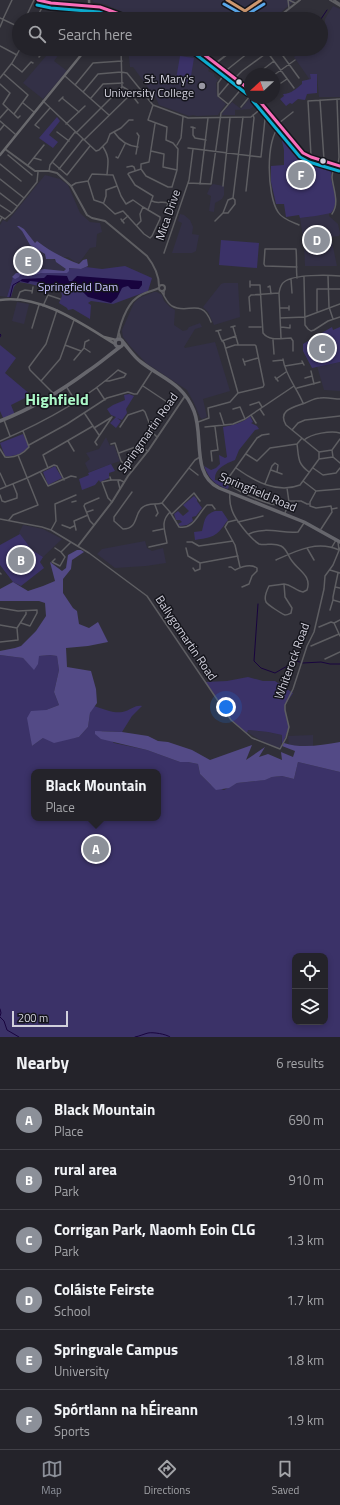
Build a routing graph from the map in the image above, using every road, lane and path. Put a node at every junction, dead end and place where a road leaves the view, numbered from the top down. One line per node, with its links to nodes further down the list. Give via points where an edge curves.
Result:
1 (12, 0): 28 (street)
2 (34, 0): 19 (street)
3 (38, 0): 9 (main road)
4 (89, 0): 14 (main road)
5 (288, 0): 10 (street); 18 (street)
6 (300, 0): 10 (street)
7 (330, 0): 13 (street)
8 (334, 0): 13 (street)
9 (48, 2): 11 (main road); 20 (street)
10 (295, 3): 18 (street)
11 (55, 4): 12 (main road); 16 (street)
12 (65, 4): 14 (main road); 21 (street)
13 (340, 5)
14 (90, 6): 17 (main road); 23 (main road)
15 (78, 7): 22 (street)
16 (53, 8)
17 (103, 8): 24 (street); 25 (main road)
18 (289, 8): 26 (street)
19 (28, 12)
20 (41, 12)
21 (63, 12)
22 (78, 12)
23 (90, 12)
24 (103, 12)
25 (114, 12)
26 (284, 12)
27 (0, 18): 28 (street)
28 (4, 19): 29 (street); 30 (street)
29 (12, 23)
30 (0, 27)
31 (0, 46): 32 (street)
32 (12, 51)
33 (17, 56): 48 (street)
34 (81, 56): 55 (main road)
35 (122, 56): 44 (street)
36 (211, 56): 42 (street)
37 (224, 56): 47 (street)
38 (244, 56): 53 (street)
39 (262, 56): 57 (street)
40 (271, 56): 45 (street)
41 (283, 56): 49 (street)
42 (208, 58): 47 (main road)
43 (295, 60): 49 (street)
44 (122, 61): 52 (street); 63 (street, via 93,63)
45 (274, 61): 50 (street); 51 (street)
46 (31, 62): 48 (street, via 22,72)
47 (216, 63): 53 (main road)
48 (12, 64): 54 (street)
49 (289, 64): 51 (street); 58 (street)
50 (265, 68)
51 (281, 70): 59 (street)
52 (122, 72): 60 (street); 67 (street, via 98,74); 80 (street, via 128,74)
53 (227, 72): 57 (main road); 69 (street, via 218,83)
54 (4, 74): 56 (street); 76 (street, via 28,94)
55 (65, 76): 63 (street); 74 (main road)
56 (0, 78)
57 (235, 78): 64 (main road); 69 (street)
58 (299, 78)
59 (287, 79): 61 (street); 66 (street)
60 (123, 83): 65 (street); 70 (street, via 103,84)
61 (281, 83)
62 (0, 84): 86 (street, via 10,92 2,103)
63 (75, 85): 67 (street)
64 (244, 85): 79 (street)
65 (122, 87): 68 (street); 85 (street)
66 (294, 88)
67 (83, 92): 70 (street)
68 (131, 94): 77 (street); 91 (street)
69 (218, 96): 79 (street)
70 (91, 98): 85 (street)
71 (336, 99): 72 (street); 73 (street); 95 (street)
72 (340, 99)
73 (320, 100): 141 (street, via 308,101); 145 (street)
74 (44, 102): 84 (street); 87 (main road)
75 (59, 102): 88 (street, via 62,97)
76 (23, 103): 87 (street); 90 (street)
77 (138, 103)
78 (244, 103): 83 (street)
79 (228, 104): 102 (street)
80 (153, 105): 96 (street); 106 (street, via 148,120)
81 (85, 106): 88 (street)
82 (264, 106): 92 (main road); 94 (street)
83 (241, 107)
84 (50, 108): 107 (street); 111 (street, via 35,125)
85 (102, 108): 91 (street); 114 (street)
86 (8, 109): 90 (street); 100 (street)
87 (35, 112): 117 (main road)
88 (79, 112): 107 (street)
89 (293, 112): 99 (street)
90 (14, 114): 93 (street, via 18,118)
91 (109, 115): 118 (street)
92 (271, 115): 108 (main road); 138 (street, via 265,119 261,157)
93 (20, 116)
94 (253, 116): 98 (street); 138 (street)
95 (339, 116): 148 (street)
96 (183, 117): 101 (street); 124 (street, via 181,138)
97 (230, 117): 98 (street); 102 (street); 133 (street)
98 (243, 117): 135 (street)
99 (286, 117): 103 (street); 108 (street)
100 (0, 118)
101 (208, 118): 102 (street); 119 (street)
102 (220, 118): 132 (street)
103 (288, 119)
104 (133, 120): 115 (street, via 129,120)
105 (0, 121): 109 (street)
106 (156, 123): 124 (street, via 167,127 166,140); 131 (street)
107 (66, 124): 114 (street)
108 (279, 124): 141 (main road, via 303,153); 188 (street, via 273,136 270,166 269,182 273,203 281,216)
109 (4, 125): 112 (street); 117 (street)
110 (193, 127): 119 (street, via 195,138)
111 (39, 128)
112 (0, 130)
113 (58, 132): 120 (street)
114 (76, 132): 118 (street); 120 (street)
115 (114, 132): 121 (street); 125 (street, via 110,134)
116 (137, 134): 126 (street)
117 (16, 135): 128 (main road)
118 (83, 140): 123 (street); 151 (street)
119 (206, 140): 130 (street)
120 (69, 141): 146 (street)
121 (125, 144): 126 (street); 140 (street, via 118,158)
122 (44, 145): 142 (street)
123 (90, 146): 125 (street, via 96,151); 151 (street, via 67,175)
124 (176, 146): 154 (street)
125 (103, 147): 160 (street, via 108,154)
126 (138, 147): 134 (street)
127 (188, 148): 129 (street)
128 (5, 149): 136 (main road); 139 (street)
129 (193, 149): 130 (street); 164 (street, Mica Drive)
130 (204, 150): 132 (street); 165 (street)
131 (151, 151): 152 (street, via 149,162 141,164); 154 (street, via 164,154 165,168)
132 (215, 152): 133 (street); 165 (street, via 211,184)
133 (226, 153): 135 (street); 168 (street)
134 (136, 154)
135 (238, 154): 138 (street); 172 (street)
136 (0, 155)
137 (8, 155): 143 (street)
138 (249, 156): 169 (street)
139 (16, 157): 143 (street); 149 (street)
140 (116, 157)
141 (310, 157): 145 (main road)
142 (34, 158): 144 (street); 149 (street)
143 (14, 160): 159 (street)
144 (41, 160)
145 (324, 161): 148 (main road)
146 (52, 162): 151 (street); 156 (street)
147 (0, 164): 158 (street)
148 (337, 165): 182 (street, via 332,178 337,194)
149 (27, 166): 157 (street)
150 (126, 167): 153 (street, via 132,166)
151 (59, 168)
152 (141, 169): 153 (street); 154 (street, via 146,176 171,188)
153 (135, 170): 173 (street, via 129,173 130,179 153,196)
154 (177, 170)
155 (16, 171): 158 (street)
156 (49, 171): 157 (street); 166 (street, via 57,174)
157 (38, 172): 171 (street, via 37,182)
158 (13, 174): 162 (street)
159 (32, 175)
160 (107, 175): 163 (street, via 92,174); 167 (street, via 115,176)
161 (0, 179): 171 (street)
162 (21, 181)
163 (88, 182): 166 (street); 174 (street, via 92,199)
164 (188, 182): 165 (street); 190 (street, Mica Drive)
165 (200, 184)
166 (71, 186): 200 (street, via 87,215 105,221 147,256 152,262)
167 (117, 186): 174 (street, via 106,190); 178 (street, via 126,204 133,200)
168 (222, 186)
169 (246, 191)
170 (0, 193): 177 (street)
171 (24, 198): 177 (street)
172 (233, 198): 181 (street, via 228,200); 181 (street, via 236,201 234,206 228,213)
173 (152, 202): 175 (street); 179 (street)
174 (103, 203): 183 (street, via 115,214 123,211)
175 (168, 204)
176 (0, 205): 180 (street)
177 (18, 206): 180 (street)
178 (142, 207): 179 (street); 189 (street, via 140,221)
179 (148, 210): 189 (street, via 160,217 152,236 150,238)
180 (12, 213): 184 (street, via 7,218)
181 (223, 213): 187 (street, via 216,220)
182 (332, 214)
183 (128, 216): 186 (street); 189 (street)
184 (1, 217): 185 (street)
185 (0, 221)
186 (122, 221)
187 (219, 222)
188 (299, 225)
189 (136, 226)
190 (164, 253)
191 (297, 267): 191 (street, via 265,266 265,249 295,249); 195 (street)
192 (328, 275): 193 (street); 194 (street); 201 (street)
193 (340, 276)
194 (304, 277): 195 (street); 221 (street)
195 (297, 278): 196 (street)
196 (291, 279): 203 (street, via 292,292); 204 (street, via 284,282)
197 (250, 281): 206 (street, via 250,286 260,284)
198 (268, 286): 207 (street)
199 (33, 287): 211 (street, via 32,292 20,292)
200 (161, 288): 226 (street, via 169,304 176,308 194,307 204,310); 239 (street, via 141,294 132,302 122,322)
201 (328, 288): 202 (street); 217 (street); 220 (street, via 316,290)
202 (340, 289)
203 (288, 291)
204 (279, 293): 207 (street); 215 (street)
205 (58, 294): 208 (street)
206 (260, 294): 207 (street); 219 (street, via 250,296); 230 (street)
207 (271, 294)
208 (57, 298): 210 (street); 214 (street, via 48,295)
209 (1, 299): 211 (main road, Springfield Road)
210 (60, 299)
211 (17, 300): 213 (main road, Springfield Road)
212 (340, 304): 217 (street)
213 (39, 305): 214 (main road, Springfield Road); 231 (street)
214 (43, 306): 218 (main road, Springfield Road)
215 (280, 308): 216 (street); 223 (street)
216 (289, 308)
217 (330, 308): 220 (street); 225 (street)
218 (57, 310): 224 (main road, Springfield Road); 266 (street, via 46,344 29,366)
219 (250, 311)
220 (318, 312): 221 (street)
221 (305, 317): 223 (street); 225 (street, via 305,325 311,330)
222 (340, 317): 225 (street)
223 (280, 318): 232 (street)
224 (74, 319): 239 (main road, Springfield Road, via 104,337); 240 (street)
225 (333, 319)
226 (211, 322)
227 (290, 325): 232 (street, via 290,328)
228 (233, 326): 234 (street)
229 (249, 327): 230 (street)
230 (261, 327): 236 (street, via 264,335)
231 (32, 328)
232 (280, 328): 235 (street)
233 (218, 330): 238 (street)
234 (236, 336): 238 (street); 241 (street)
235 (281, 338): 236 (street); 248 (street, via 291,338)
236 (273, 339): 250 (street)
237 (89, 340): 243 (street, via 85,342)
238 (222, 340): 244 (street)
239 (118, 342): 242 (highway); 245 (highway, Springfield Road); 247 (highway)
240 (65, 345): 246 (street); 266 (street, via 60,359)
241 (238, 345): 244 (street); 251 (street, via 255,345)
242 (121, 347): 245 (highway, Springfield Road); 247 (highway)
243 (84, 348): 246 (street); 249 (street)
244 (226, 348): 274 (street)
245 (128, 349): 259 (highway, Springfield Road, via 140,362)
246 (81, 351): 253 (street)
247 (114, 351): 269 (highway)
248 (293, 351)
249 (90, 352)
250 (275, 353)
251 (258, 358): 255 (street); 274 (street, via 263,387)
252 (244, 359): 255 (street)
253 (74, 360)
254 (273, 361): 258 (street, via 283,360)
255 (244, 362): 257 (street)
256 (303, 363): 258 (street)
257 (245, 365)
258 (284, 366): 261 (street)
259 (153, 370): 270 (street); 276 (highway, Springfield Road)
260 (310, 371): 262 (street)
261 (286, 372): 265 (street, via 276,378); 271 (street)
262 (312, 376): 263 (street); 268 (street)
263 (305, 378)
264 (106, 381): 264 (street, via 124,377 126,374 119,370); 272 (street)
265 (278, 381)
266 (41, 382): 275 (street)
267 (320, 382): 268 (street)
268 (314, 384): 273 (street)
269 (66, 386): 275 (highway); 281 (street)
270 (143, 386): 278 (street, via 136,394 128,392); 283 (street)
271 (294, 386): 273 (street); 285 (street)
272 (97, 388): 278 (street); 281 (street)
273 (296, 388): 282 (street)
274 (238, 393): 294 (street, via 230,402 208,408 208,418)
275 (54, 394): 293 (highway)
276 (186, 395): 279 (street, Springmartin Road); 280 (highway, Springfield Road)
277 (340, 399): 282 (street, via 320,398)
278 (105, 400): 288 (street)
279 (182, 401): 280 (street); 307 (street, Springmartin Road)
280 (190, 401): 294 (highway, Springfield Road)
281 (76, 402): 302 (street)
282 (303, 403): 301 (street, via 288,409 284,415 285,423)
283 (170, 404)
284 (250, 404): 285 (street, via 259,402)
285 (261, 408): 289 (street); 290 (street)
286 (233, 409): 292 (street, via 240,407)
287 (220, 413): 296 (street)
288 (85, 414): 299 (street); 315 (street)
289 (264, 414)
290 (251, 415): 292 (street); 295 (street)
291 (340, 416): 301 (street, via 304,420)
292 (245, 419): 296 (street)
293 (2, 421): 305 (street)
294 (198, 422): 327 (highway, Springfield Road)
295 (256, 424)
296 (224, 425): 298 (street)
297 (120, 426): 307 (street, via 128,415 143,410)
298 (214, 426): 300 (street); 331 (street, via 218,450 211,451)
299 (93, 427): 306 (street); 306 (street, via 112,417); 312 (street)
300 (205, 427)
301 (292, 430): 308 (street)
302 (23, 431): 305 (street); 315 (street)
303 (340, 433): 310 (street, via 311,435)
304 (269, 434): 323 (street, via 257,438)
305 (10, 436): 311 (street)
306 (99, 436): 316 (street, via 95,442)
307 (157, 437): 320 (street, Springmartin Road)
308 (302, 438): 310 (street); 314 (street)
309 (340, 439): 319 (street)
310 (304, 440): 321 (street)
311 (0, 441)
312 (68, 441): 318 (street); 335 (street, via 43,455)
313 (111, 444): 322 (street, via 115,443)
314 (297, 444): 323 (street, via 270,448 257,461); 343 (street, via 300,464)
315 (29, 445): 325 (street, via 26,451)
316 (97, 445)
317 (0, 449): 324 (street)
318 (74, 450)
319 (332, 450): 321 (street); 328 (street)
320 (148, 451): 322 (street, via 138,446); 352 (street, Springmartin Road)
321 (318, 452): 329 (street)
322 (119, 453): 333 (street)
323 (246, 454): 337 (street)
324 (3, 456): 325 (street); 326 (street)
325 (18, 456): 348 (street)
326 (0, 457)
327 (201, 457): 330 (street); 332 (highway, Springfield Road)
328 (333, 457): 329 (street); 334 (street)
329 (320, 459): 338 (street)
330 (195, 460): 332 (street); 336 (street)
331 (212, 460)
332 (201, 462): 362 (highway, Springfield Road, via 203,472 210,482)
333 (123, 463)
334 (340, 463)
335 (48, 468): 341 (street); 349 (street, via 57,466)
336 (189, 468): 346 (street); 371 (street)
337 (236, 468): 354 (street); 374 (street, via 228,480 231,487 271,504)
338 (313, 468): 339 (street, via 323,475 336,473); 343 (street)
339 (340, 468)
340 (271, 470): 342 (street); 342 (street, via 276,463); 354 (street)
341 (40, 472): 348 (street); 349 (street, via 48,486)
342 (277, 472): 345 (street)
343 (310, 472): 351 (street)
344 (0, 473): 355 (street)
345 (282, 474)
346 (198, 475)
347 (76, 477): 349 (street, via 71,476)
348 (27, 478): 353 (street); 382 (street, via 38,505)
349 (64, 480)
350 (119, 480): 352 (street, Springmartin Road); 358 (street, Springmartin Road); 370 (street, via 110,478 102,482)
351 (303, 481): 356 (street, via 298,486); 360 (street)
352 (124, 482): 358 (street, Springmartin Road)
353 (13, 484): 355 (street); 363 (street, via 17,498 3,502)
354 (265, 484): 356 (street)
355 (6, 486): 357 (street)
356 (287, 488): 369 (street)
357 (0, 489)
358 (120, 489): 370 (street, Springmartin Road)
359 (340, 489): 360 (street)
360 (316, 491): 372 (street)
361 (132, 492): 373 (street, via 114,517 120,528 130,527 142,507)
362 (230, 492): 380 (highway, Springfield Road); 390 (street, via 231,508)
363 (0, 495)
364 (76, 495): 365 (street)
365 (72, 497): 367 (street); 396 (street, via 55,504 56,521)
366 (99, 498): 381 (street, via 85,504)
367 (74, 501)
368 (200, 501): 379 (street, via 194,493)
369 (289, 501): 372 (street); 374 (street)
370 (112, 502): 394 (street, Springmartin Road)
371 (162, 503): 373 (street); 379 (street)
372 (309, 504): 377 (street, via 316,508 331,506)
373 (155, 505): 383 (street, via 158,513)
374 (287, 507): 380 (street)
375 (337, 508): 377 (street)
376 (215, 509): 388 (street, via 210,505 204,506)
377 (332, 509): 398 (street)
378 (93, 510): 381 (street)
379 (171, 513): 388 (street, via 182,528); 395 (street, via 166,516)
380 (284, 513): 391 (highway, Springfield Road)
381 (87, 514): 393 (street, via 75,520); 394 (street)
382 (13, 515): 387 (street); 389 (street)
383 (156, 516)
384 (263, 516): 390 (street)
385 (194, 518): 388 (street)
386 (0, 519): 387 (street, Ballygomartin Road)
387 (9, 520): 389 (street, Ballygomartin Road)
388 (196, 520)
389 (14, 521): 396 (street, Ballygomartin Road)
390 (237, 521): 400 (street); 401 (street, via 228,522 225,526)
391 (304, 522): 398 (highway, Springfield Road); 400 (street, via 298,532 271,530)
392 (62, 525): 393 (street, via 70,528)
393 (74, 526): 397 (street)
394 (94, 526): 405 (street, Springmartin Road)
395 (163, 529): 399 (street); 410 (street, via 167,542 150,547)
396 (51, 530): 403 (street, Ballygomartin Road)
397 (76, 530)
398 (320, 530): 402 (highway, Springfield Road)
399 (153, 531)
400 (249, 534): 413 (street, via 259,544 280,545)
401 (233, 540): 404 (street, via 199,546); 414 (street)
402 (338, 541): 407 (street); 411 (street)
403 (70, 542): 405 (street, Ballygomartin Road); 412 (street)
404 (187, 542)
405 (78, 546): 444 (street, Ballygomartin Road, via 147,596 235,725 261,742 280,749)
406 (307, 547): 407 (street); 413 (street); 417 (street)
407 (332, 547): 411 (street)
408 (55, 548): 412 (street)
409 (186, 548): 418 (street, via 188,556)
410 (152, 549)
411 (339, 549): 422 (street, Whiterock Road)
412 (61, 552): 415 (street, via 65,557 60,566 52,562)
413 (288, 555): 416 (street); 424 (street, via 306,575 307,590 299,591)
414 (238, 556): 418 (street); 420 (street)
415 (55, 559)
416 (276, 560)
417 (314, 560)
418 (200, 563): 421 (street, via 200,569 196,571)
419 (229, 567): 420 (street, via 235,570)
420 (240, 567): 425 (street, via 254,566 257,569 249,584)
421 (193, 568)
422 (330, 570): 423 (street); 444 (street, Whiterock Road, via 323,581 324,589 314,632 286,705 289,727)
423 (339, 573): 426 (street)
424 (284, 584): 424 (street, via 269,586 266,600 268,604 288,615 292,608 285,597)
425 (242, 587)
426 (335, 587): 427 (street); 428 (street)
427 (340, 588)
428 (333, 600): 429 (street); 431 (street)
429 (340, 602)
430 (0, 608): 432 (street)
431 (330, 610)
432 (26, 611): 434 (street); 434 (street, via 36,609 37,612 30,626)
433 (340, 620): 435 (street)
434 (21, 623): 438 (street)
435 (334, 623): 437 (street); 439 (street)
436 (0, 625): 438 (street)
437 (319, 627)
438 (17, 628): 440 (street, via 18,640)
439 (340, 635): 441 (street)
440 (0, 642)
441 (311, 646)
442 (340, 652): 443 (street)
443 (325, 659)
444 (282, 746)

